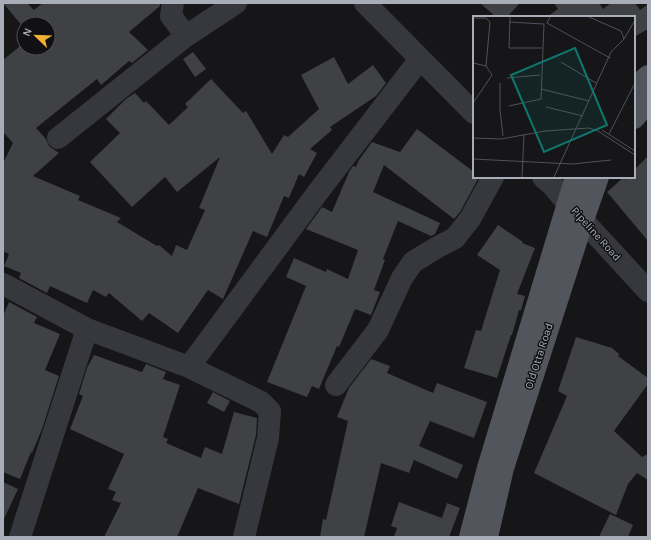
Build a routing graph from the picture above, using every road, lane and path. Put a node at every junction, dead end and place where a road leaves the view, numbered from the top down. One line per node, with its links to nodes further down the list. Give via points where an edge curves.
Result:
1 (173, 3): 4 (street, via 171,16)
2 (236, 3): 4 (street)
3 (365, 3): 5 (street)
4 (186, 36): 11 (street)
5 (420, 59): 9 (street); 21 (street)
6 (648, 76): 7 (main road)
7 (635, 88)
8 (648, 101): 10 (main road)
9 (473, 112)
10 (635, 117)
11 (58, 138)
12 (492, 178): 22 (street, via 470,220 455,238 413,262 402,278 378,330)
13 (544, 178): 16 (street, Pipeline Road)
14 (576, 178): 16 (main road, Old Otta Road)
15 (598, 178): 17 (main road, Old Otta Road)
16 (567, 203): 17 (street, Pipeline Road); 25 (main road, Old Otta Road)
17 (583, 220): 19 (street, Pipeline Road); 26 (main road, Old Otta Road, via 504,468)
18 (3, 284): 20 (street)
19 (648, 291)
20 (87, 329): 21 (street); 23 (street)
21 (188, 367): 24 (street, via 261,402 270,411 268,438)
22 (336, 385)
23 (20, 537)
24 (244, 537)
25 (470, 537)
26 (487, 537)

